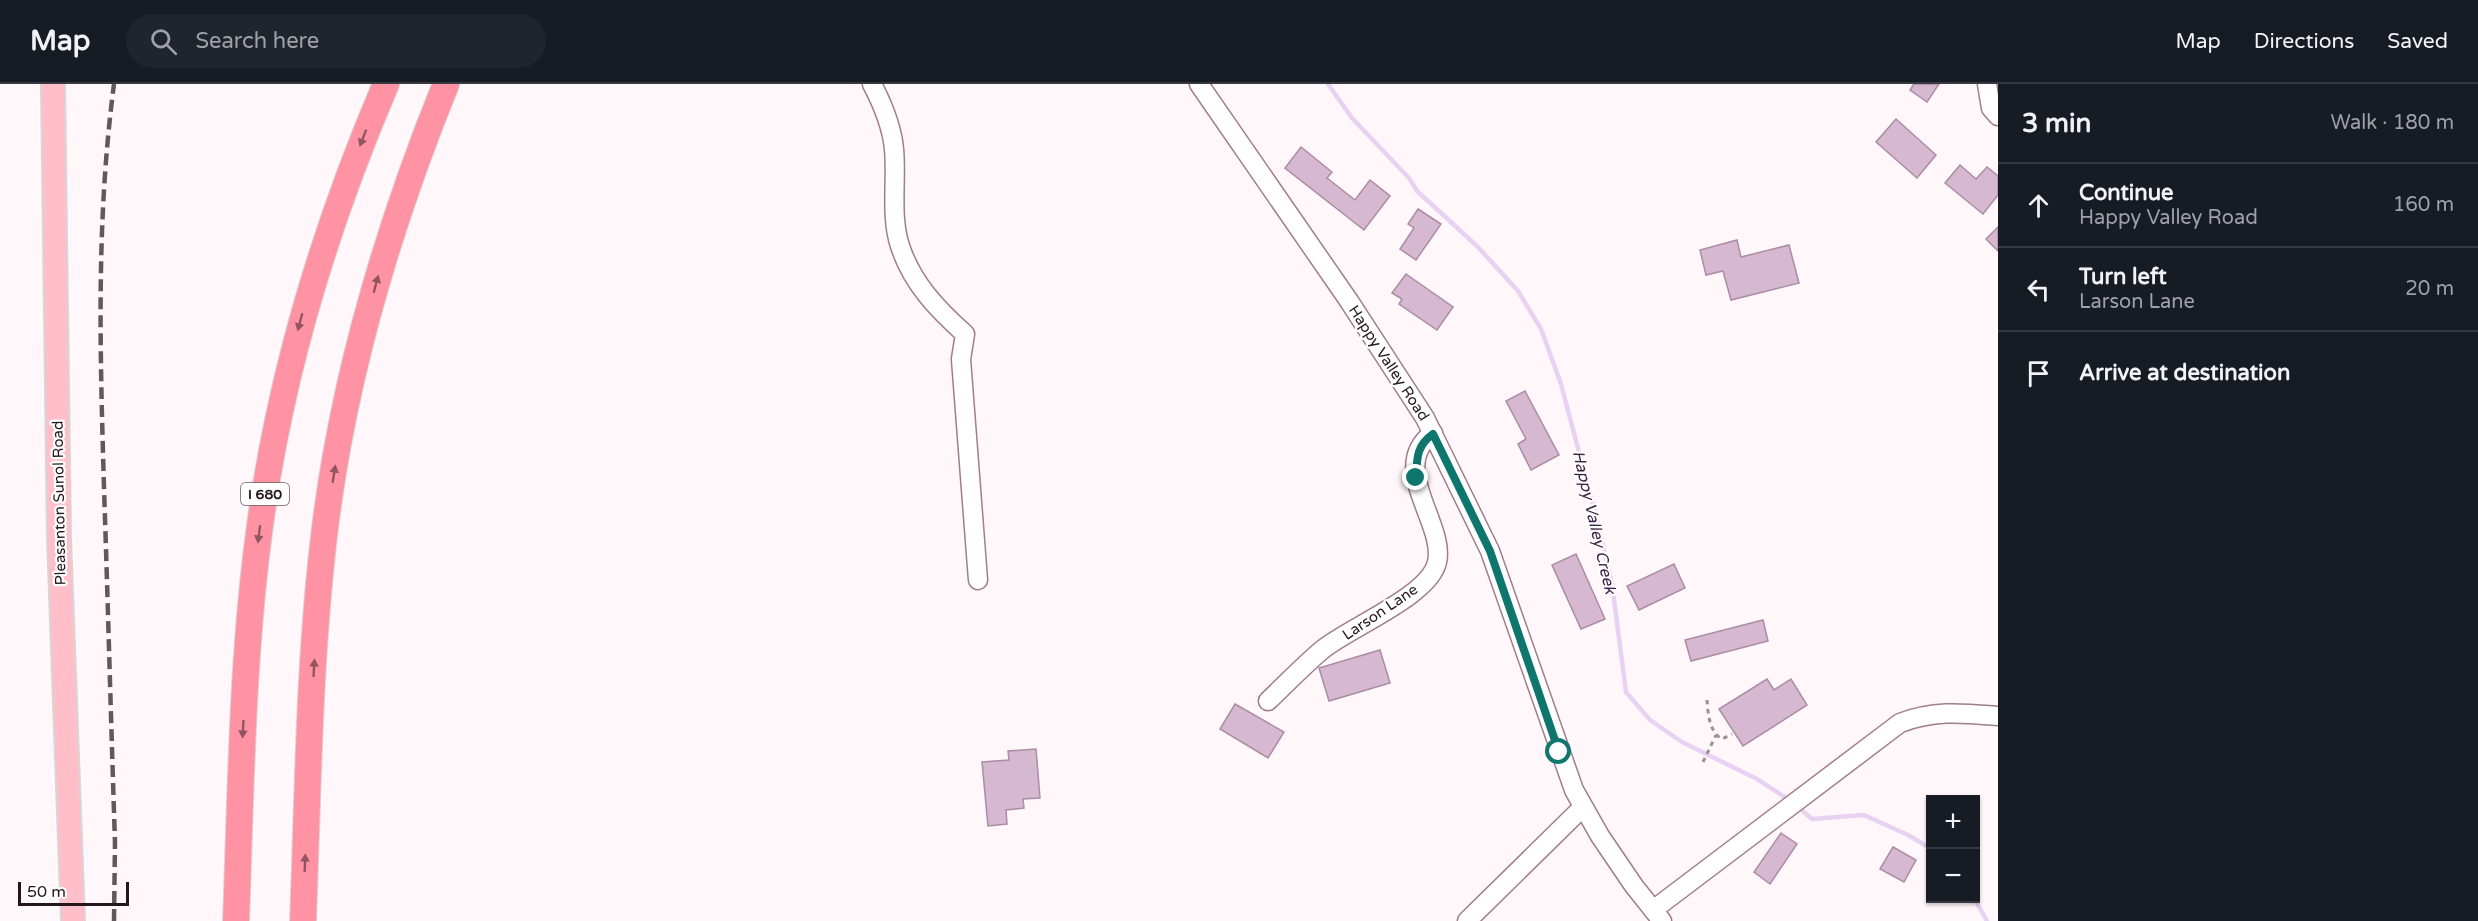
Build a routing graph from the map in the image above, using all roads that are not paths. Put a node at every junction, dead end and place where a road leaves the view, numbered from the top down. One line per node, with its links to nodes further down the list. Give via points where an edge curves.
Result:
1 (53, 84): 14 (main road, Pleasanton Sunol Road, via 59,538)
2 (386, 84): 15 (highway, I 680, one-way to 15, via 330,226 301,320 279,412 249,618)
3 (446, 84): 16 (highway, one-way to 3, via 316,625 340,431 386,246)
4 (872, 84): 9 (street, via 882,103 894,148 899,244 915,278 937,309 965,334 961,359)
5 (1199, 84): 8 (street, Happy Valley Road, via 1349,301)
6 (1987, 84): 7 (street, via 1991,108)
7 (1998, 116)
8 (1433, 434): 10 (street, Larson Lane, via 1417,452 1416,478 1437,545 1437,563 1428,579 1408,596 1323,649); 12 (street, Happy Valley Road, via 1490,551 1559,752)
9 (978, 580)
10 (1268, 701)
11 (1998, 716): 13 (street, via 1947,712 1900,723 1794,802)
12 (1583, 807): 13 (street, Happy Valley Road); 17 (street)
13 (1658, 916)
14 (73, 921)
15 (236, 921)
16 (303, 921)
17 (1467, 921)

